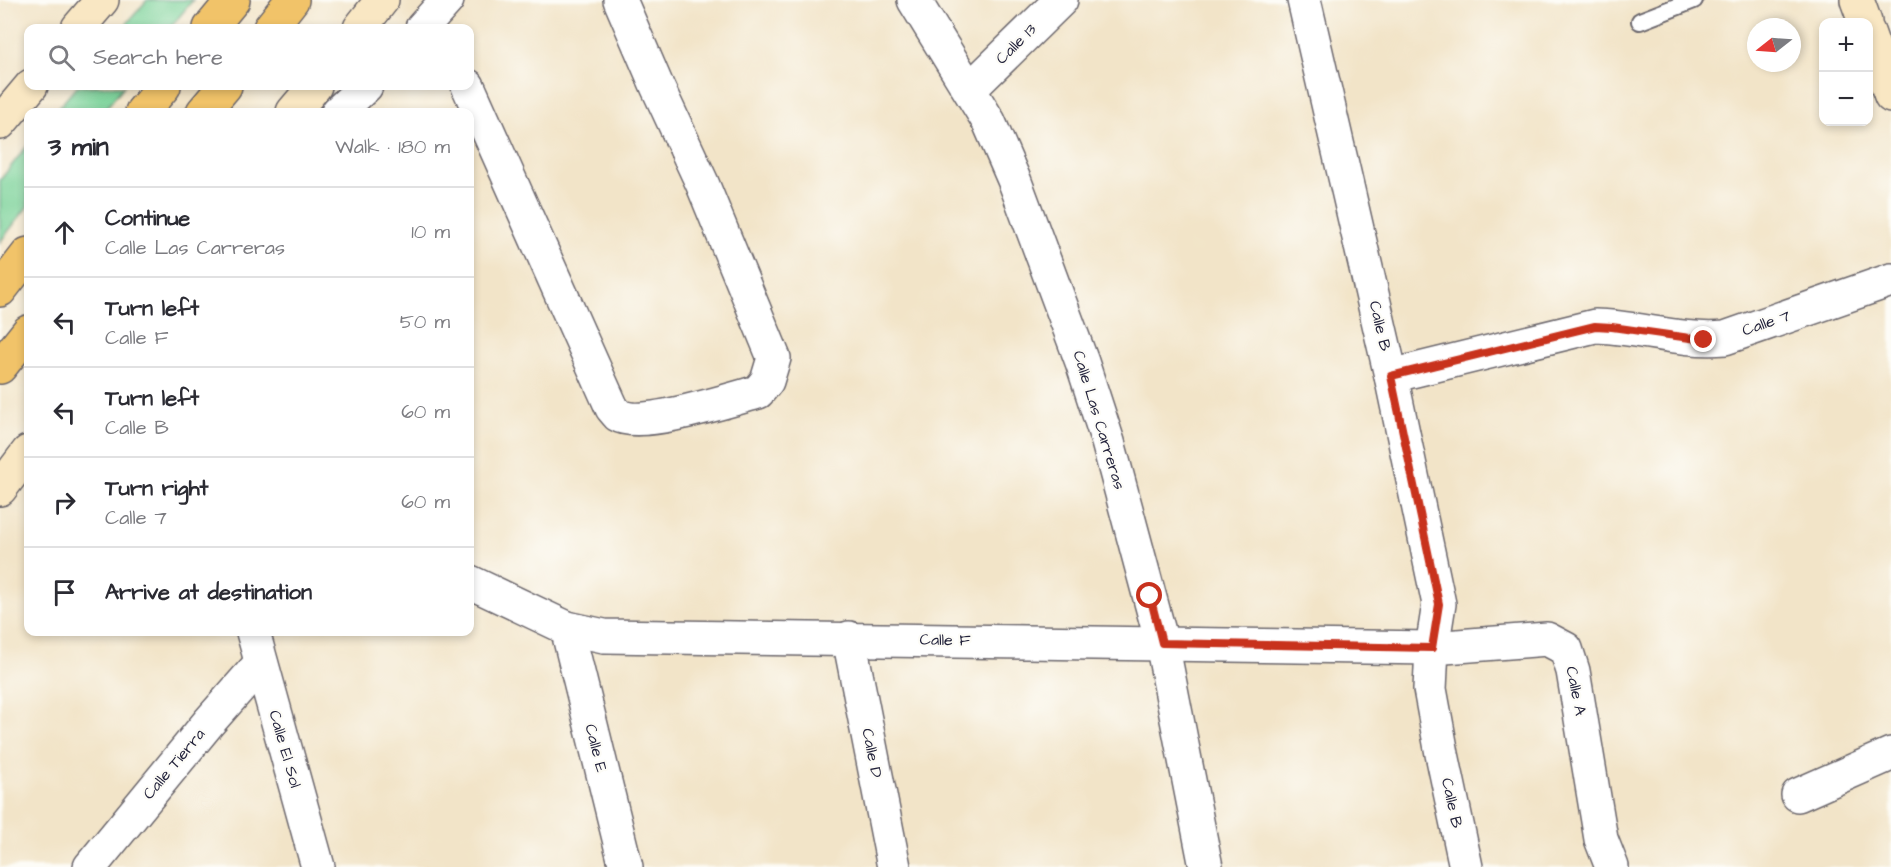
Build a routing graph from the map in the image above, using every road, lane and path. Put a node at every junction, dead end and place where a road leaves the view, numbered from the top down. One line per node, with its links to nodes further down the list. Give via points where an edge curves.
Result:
1 (102, 0): 13 (main road)
2 (233, 0): 14 (highway)
3 (292, 0): 15 (highway)
4 (382, 0): 16 (main road)
5 (620, 0): 24 (street, via 702,183 774,358 759,392 660,417 617,415)
6 (914, 0): 18 (street, Calle Las Carreras)
7 (1061, 0): 18 (street, Calle 13)
8 (1304, 0): 36 (street, Calle B)
9 (1694, 0): 12 (lane)
10 (1857, 0): 11 (main road)
11 (1864, 18)
12 (1640, 21)
13 (81, 24)
14 (213, 24)
15 (273, 24)
16 (363, 24)
17 (1873, 44): 25 (main road)
18 (970, 89): 43 (street, Calle Las Carreras, via 1015,182 1082,362 1108,442)
19 (28, 90): 30 (main road)
20 (161, 90): 26 (highway)
21 (222, 90): 27 (highway)
22 (312, 90): 28 (main road)
23 (362, 90): 29 (street)
24 (470, 90)
25 (1891, 96)
26 (145, 108)
27 (207, 108)
28 (296, 108)
29 (342, 108)
30 (0, 123)
31 (24, 259): 33 (highway)
32 (1891, 280): 36 (street, Calle 7, via 1725,338 1704,340 1595,326)
33 (0, 290)
34 (24, 337): 35 (highway)
35 (0, 368)
36 (1391, 376): 44 (street, Calle B, via 1439,604)
37 (24, 457): 38 (main road)
38 (0, 489)
39 (474, 584): 40 (street, Calle F)
40 (567, 628): 42 (street, Calle F, via 604,636); 50 (street, Calle E)
41 (254, 636): 45 (street, Calle El Sol)
42 (849, 638): 43 (street, Calle F); 51 (street, Calle D)
43 (1162, 643): 44 (street, Calle F); 52 (street, Calle Las Carreras)
44 (1432, 648): 53 (street, Calle B, via 1430,689); 54 (street, Calle A, via 1548,639 1566,649 1601,839)
45 (261, 663): 48 (street, Calle Tierra); 49 (street, Calle El Sol)
46 (1891, 754): 47 (street)
47 (1798, 795)
48 (90, 867)
49 (318, 867)
50 (626, 867)
51 (894, 867)
52 (1206, 867)
53 (1466, 867)
54 (1612, 867)

